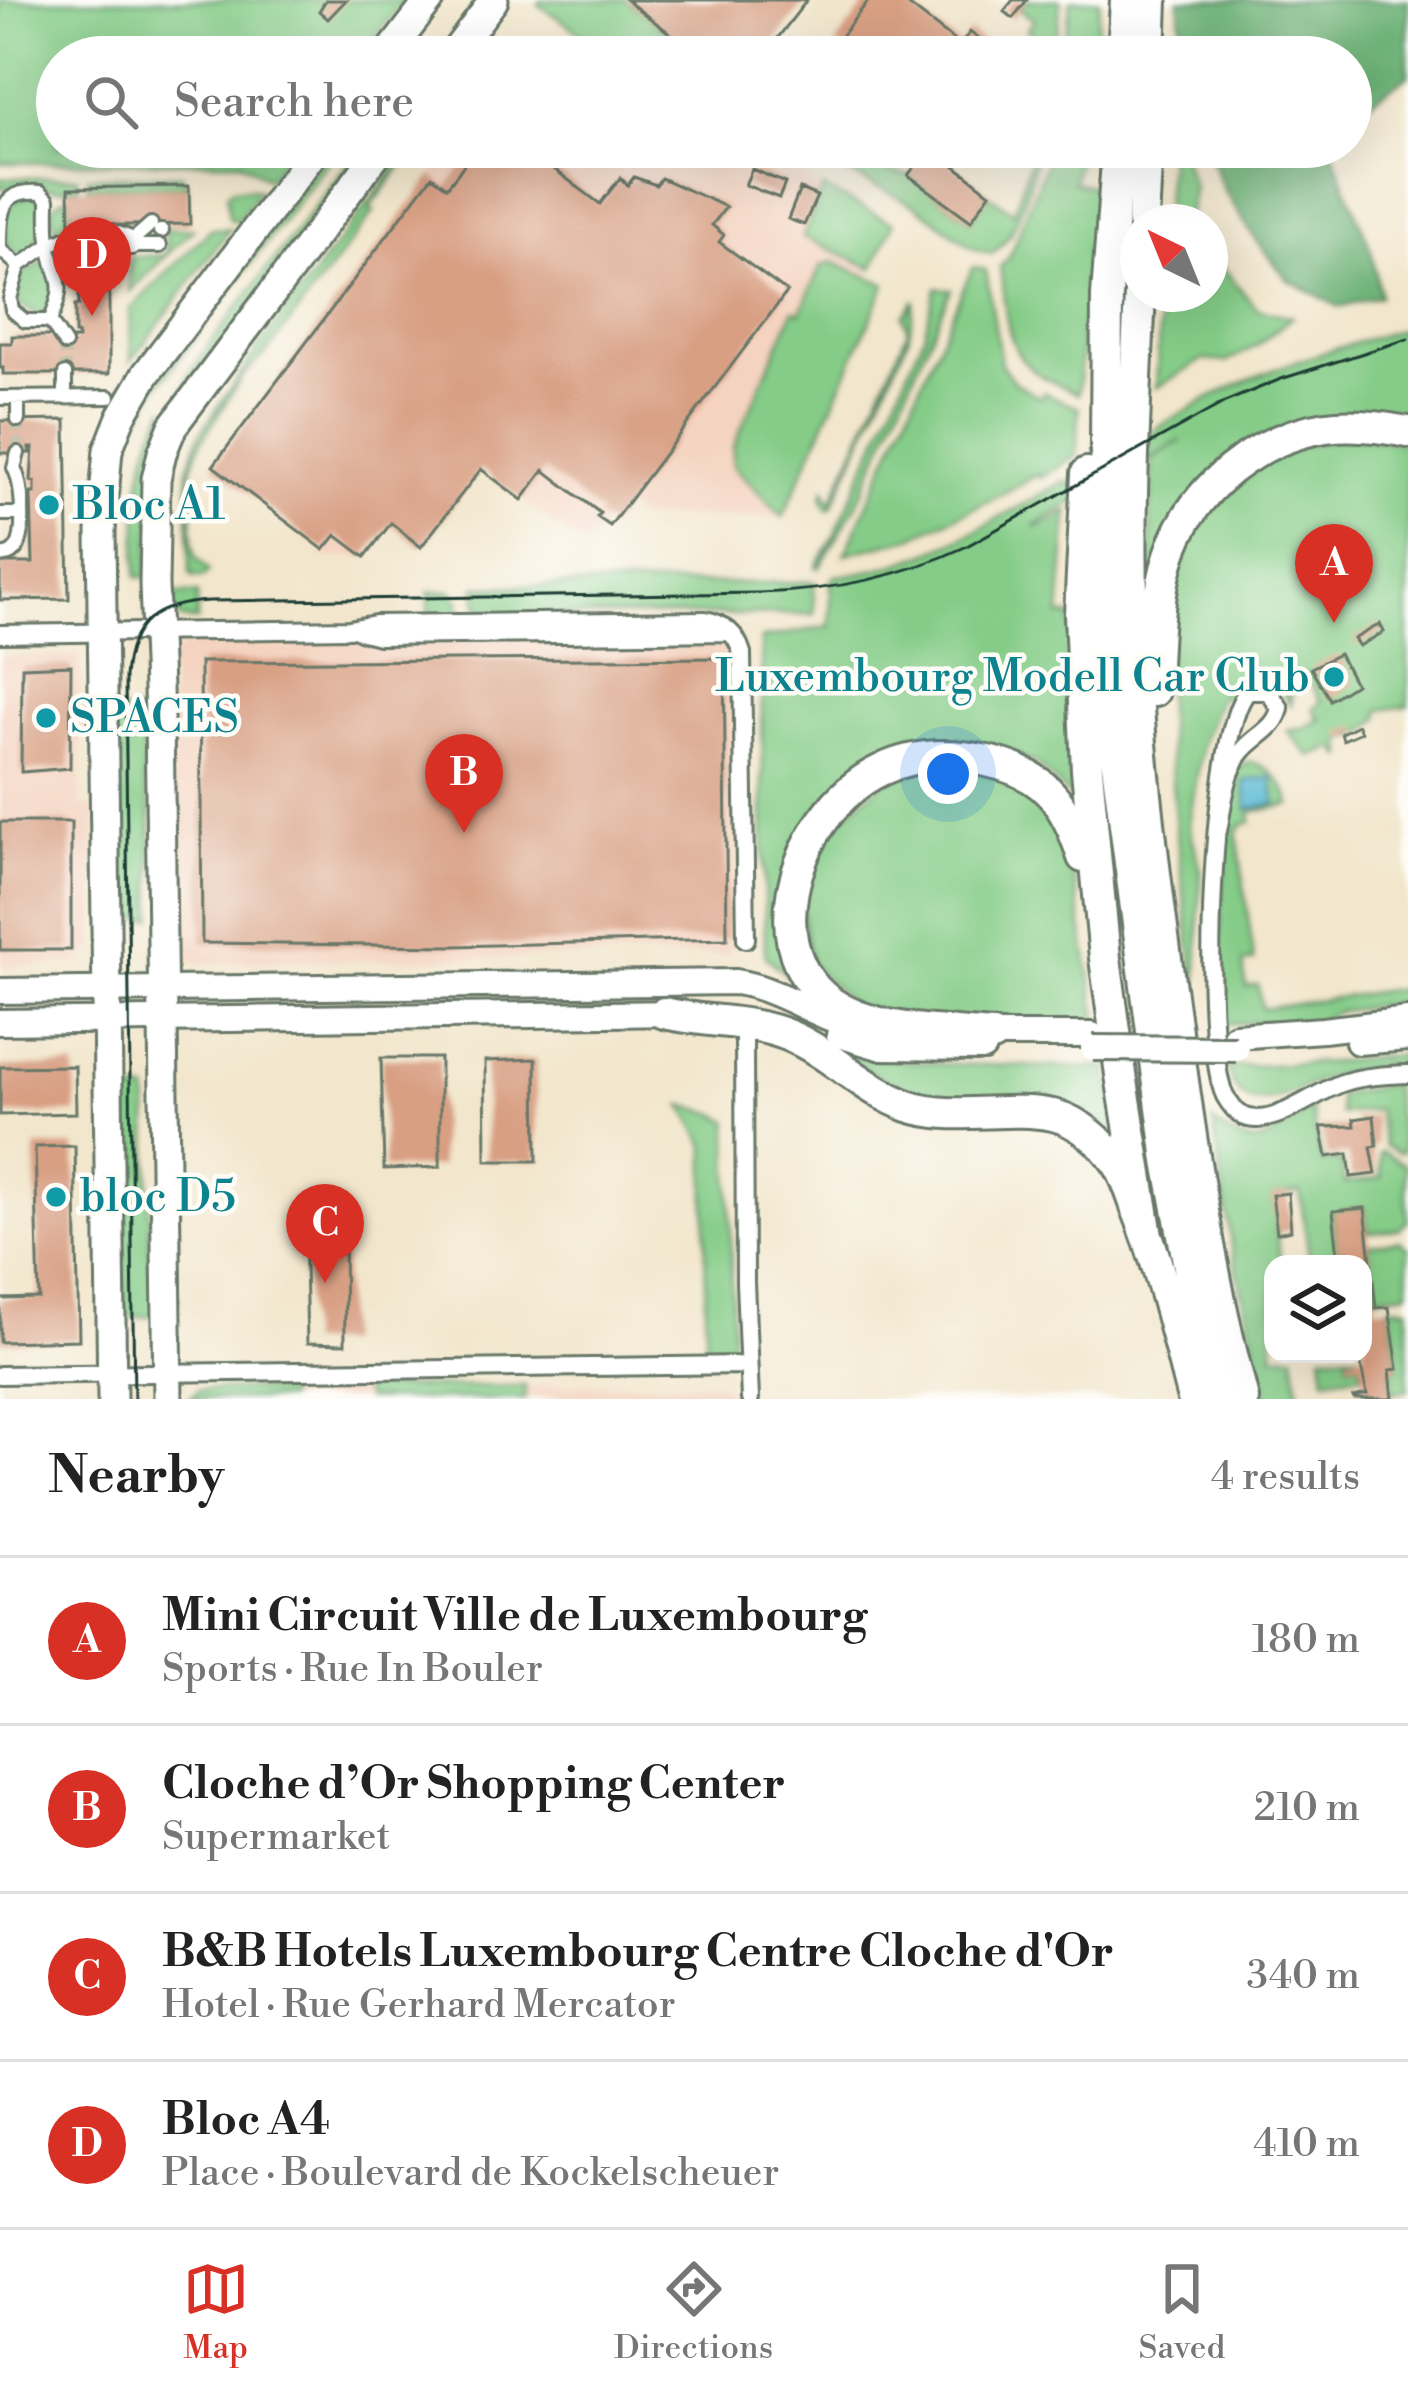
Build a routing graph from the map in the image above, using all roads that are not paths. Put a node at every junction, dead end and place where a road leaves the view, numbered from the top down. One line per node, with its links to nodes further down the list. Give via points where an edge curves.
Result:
1 (430, 0): 5 (main road)
2 (494, 0): 6 (main road)
3 (1126, 0): 7 (highway)
4 (1152, 0): 8 (highway)
5 (402, 36)
6 (467, 36)
7 (1124, 36)
8 (1151, 36)
9 (302, 168): 34 (main road, via 146,374 113,434 102,505)
10 (366, 168): 35 (main road, via 173,426 156,479)
11 (1116, 168): 18 (highway)
12 (1146, 168): 13 (highway)
13 (1144, 204)
14 (136, 243): 14 (street, via 158,233); 15 (street, via 102,247 96,239 65,238)
15 (49, 245): 16 (street, via 48,199 25,191 0,205); 17 (street); 20 (street, via 61,280)
16 (0, 250): 17 (street)
17 (19, 266): 20 (street, via 12,310 26,321)
18 (1107, 296): 40 (highway, via 1091,392 1080,614); 62 (highway, via 1105,590 1115,748 1169,1161)
19 (1139, 312): 37 (highway, via 1133,595)
20 (50, 321): 21 (street)
21 (65, 344)
22 (65, 374): 25 (street)
23 (0, 398): 24 (street)
24 (18, 398): 25 (street); 27 (street)
25 (65, 398): 26 (street)
26 (109, 398)
27 (18, 420)
28 (1408, 432): 37 (highway, via 1329,427 1290,436 1226,472 1190,513 1158,604)
29 (18, 453): 30 (street)
30 (7, 466): 32 (street, via 20,479)
31 (0, 514): 32 (street)
32 (21, 514): 33 (street, via 21,540)
33 (0, 556)
34 (103, 632): 35 (street); 36 (street); 42 (main road)
35 (156, 632): 39 (street, via 720,622 742,653); 41 (main road)
36 (0, 634)
37 (1148, 807): 63 (highway, via 1193,1156)
38 (1218, 831): 38 (street, via 1234,763 1279,717 1268,691 1248,692 1238,704); 54 (street, via 1213,1015 1222,1086 1234,1109 1264,1118 1347,1081)
39 (746, 939)
40 (1105, 958): 49 (highway, via 1072,825 1027,774 956,754 913,758 854,786 812,833 799,862 790,913 805,974 856,1016); 55 (highway)
41 (162, 989): 42 (main road); 46 (main road); 49 (main road, via 736,982 884,1034)
42 (105, 990): 43 (main road); 45 (main road)
43 (0, 992)
44 (664, 1013): 46 (main road); 52 (main road, via 794,1019 879,1046); 55 (highway, via 786,1034 905,1105 934,1113 1055,1116 1079,1126 1121,1167)
45 (105, 1020): 46 (main road); 48 (main road); 59 (main road)
46 (163, 1020): 58 (main road)
47 (1408, 1020): 53 (main road)
48 (0, 1022)
49 (992, 1036): 52 (main road)
50 (744, 1037): 56 (street)
51 (1408, 1038): 53 (main road)
52 (1093, 1042): 53 (main road)
53 (1236, 1042)
54 (1408, 1074)
55 (1146, 1230): 61 (highway)
56 (747, 1365): 58 (street); 60 (street)
57 (0, 1375): 59 (street)
58 (168, 1385): 59 (street)
59 (112, 1386)
60 (750, 1399)
61 (1193, 1399)
62 (1219, 1399)
63 (1246, 1399)

